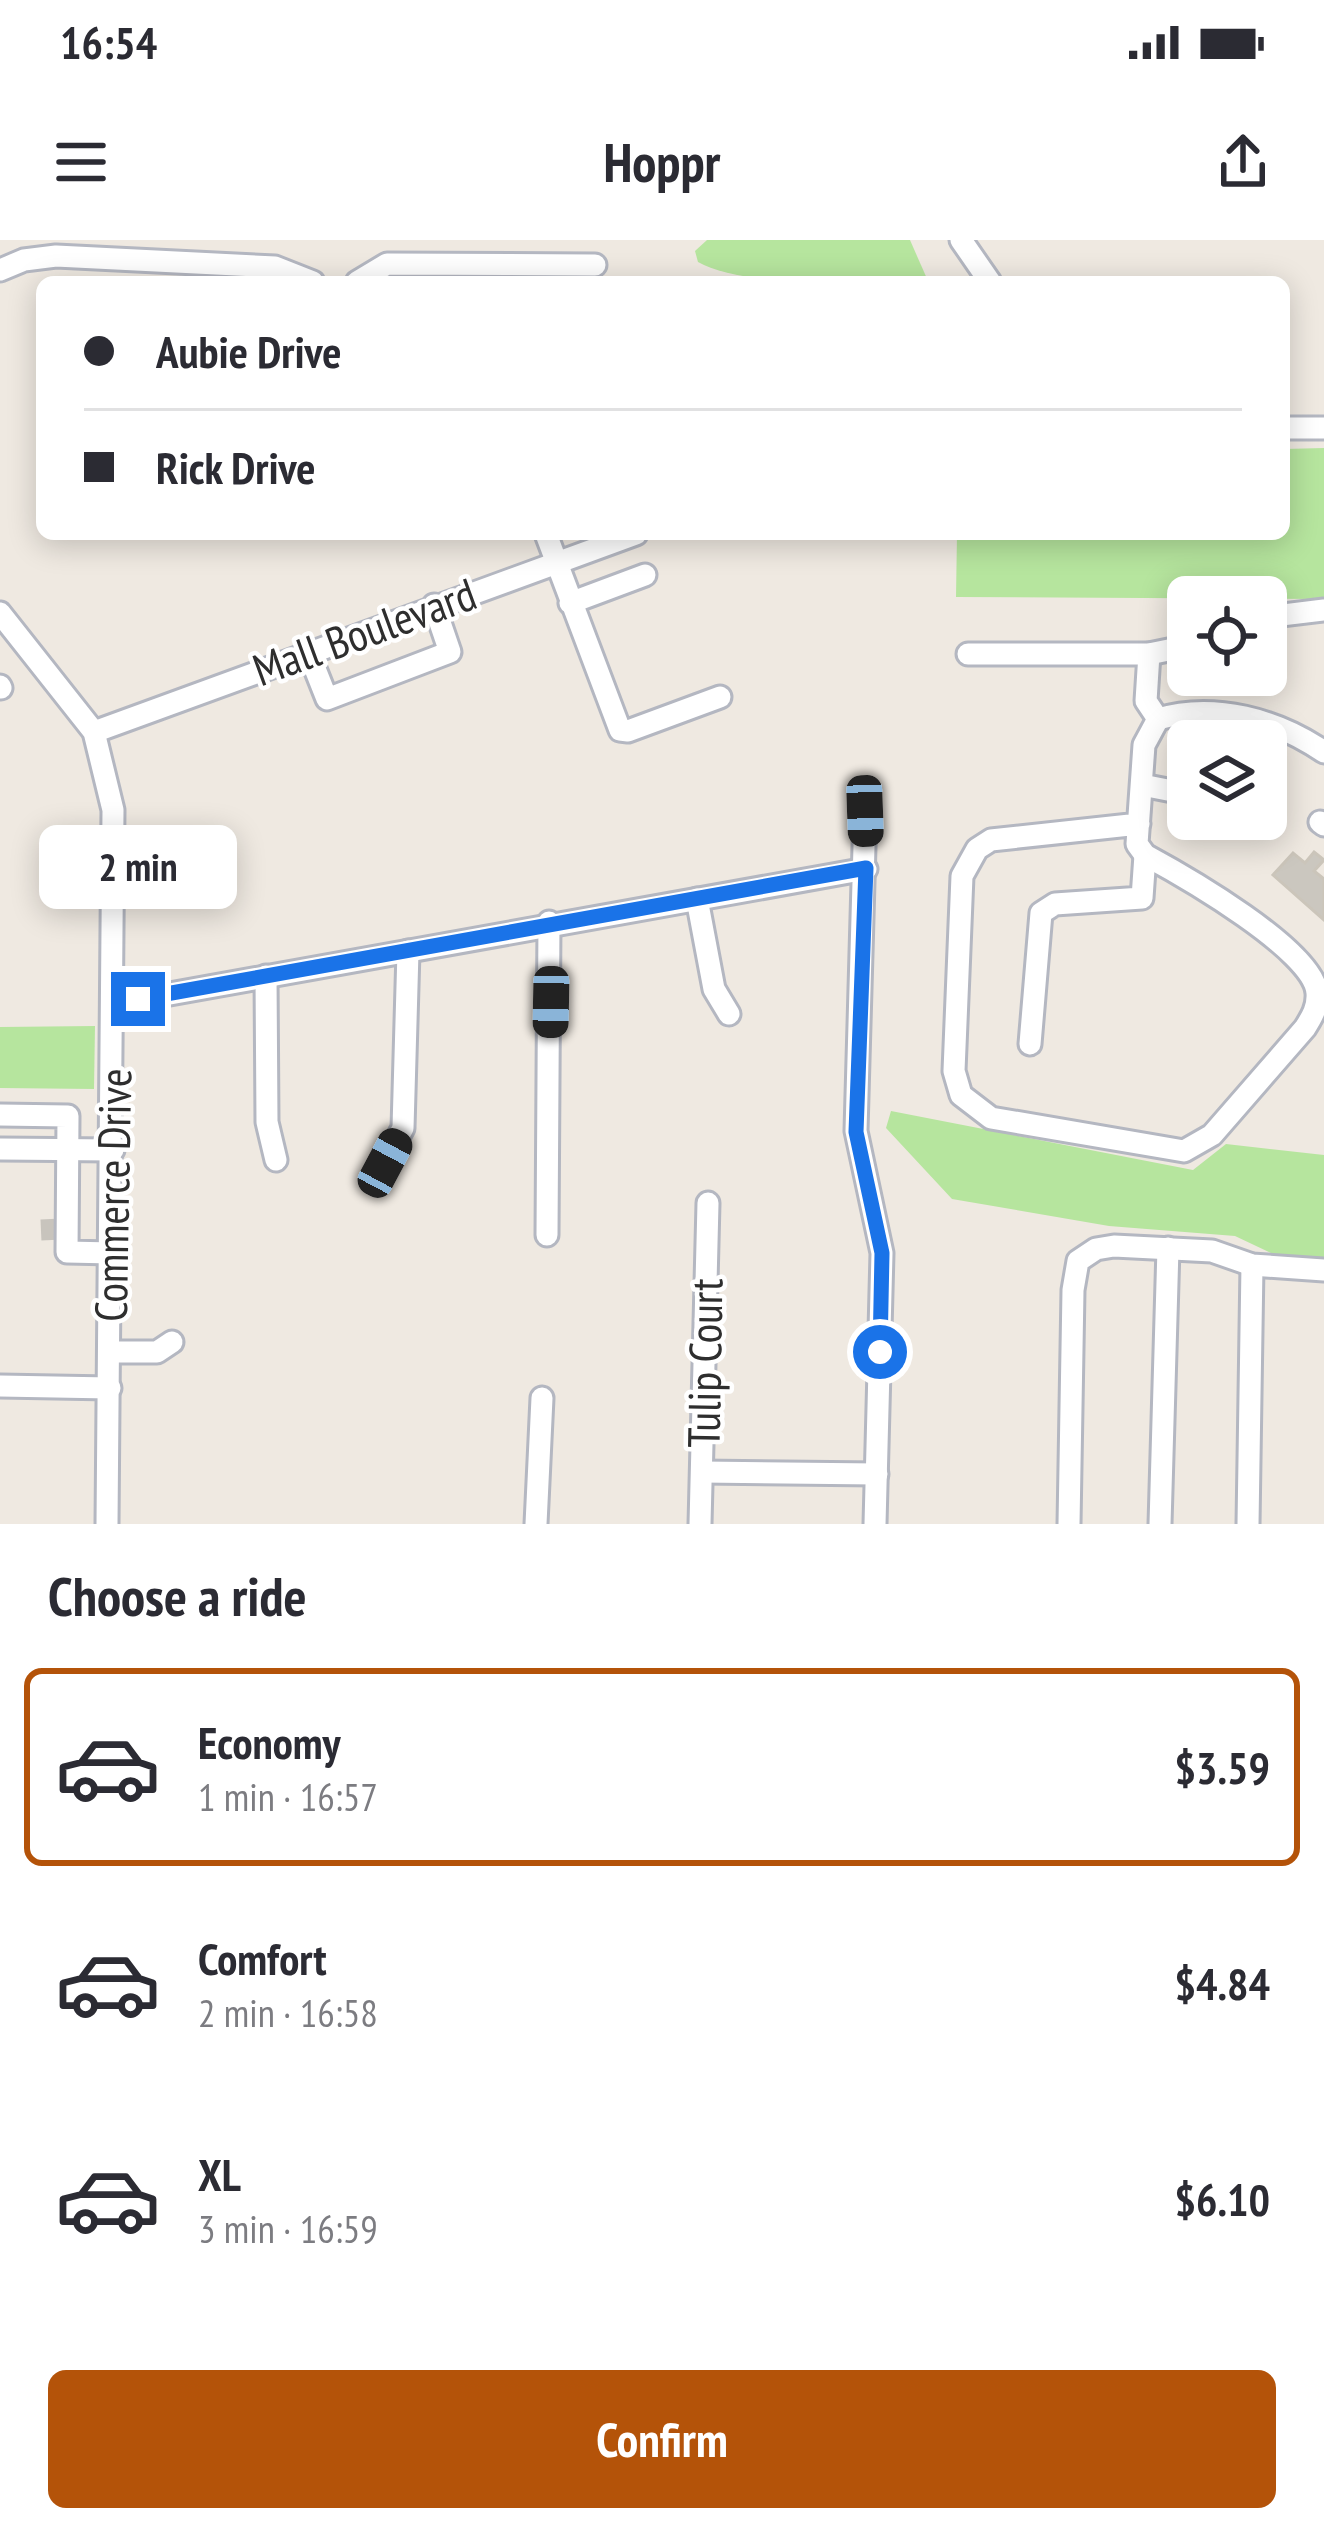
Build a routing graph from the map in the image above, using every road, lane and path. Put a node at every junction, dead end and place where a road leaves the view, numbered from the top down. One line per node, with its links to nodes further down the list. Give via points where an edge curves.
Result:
1 (961, 240): 6 (street)
2 (595, 265): 5 (street, via 387,264)
3 (0, 270): 4 (street, via 56,256 275,267)
4 (298, 276)
5 (367, 276)
6 (986, 276)
7 (1290, 428): 8 (street)
8 (1324, 428)
9 (548, 540): 11 (street)
10 (620, 540): 11 (street, Mall Boulevard)
11 (555, 564): 13 (street); 14 (street, Mall Boulevard)
12 (645, 575): 13 (street)
13 (570, 603): 22 (street, via 620,730)
14 (434, 605): 19 (street, Mall Boulevard); 19 (street, via 450,652 369,684 327,699)
15 (1324, 610): 16 (street)
16 (1287, 614)
17 (4, 625): 24 (street, Commerce Drive)
18 (1167, 650): 21 (street)
19 (308, 651): 24 (street, Mall Boulevard)
20 (968, 654): 21 (street)
21 (1149, 654): 23 (street, via 1146,701)
22 (720, 698)
23 (1158, 719): 25 (street, via 1253,718); 26 (street, via 1144,745)
24 (94, 732): 36 (street, Commerce Drive, via 113,810)
25 (1324, 752)
26 (1142, 785): 27 (street); 29 (street)
27 (1167, 790)
28 (865, 811): 31 (street)
29 (1139, 824): 30 (street); 30 (street, via 1008,836 976,849 967,863 954,1071 975,1109 1184,1151 1212,1135 1305,1028 1317,991 1310,972 1226,900)
30 (1145, 855): 38 (street, via 1142,898 1055,904 1041,913)
31 (866, 868): 32 (street); 57 (street, via 856,1132 882,1253)
32 (697, 899): 33 (street); 37 (street, via 714,989)
33 (549, 922): 34 (street); 47 (street)
34 (409, 951): 35 (street); 44 (street, via 403,1128)
35 (266, 976): 36 (street); 43 (street, via 267,1122)
36 (114, 1004): 42 (street, Commerce Drive)
37 (729, 1014)
38 (1030, 1044)
39 (0, 1115): 41 (street, via 68,1116)
40 (0, 1149): 41 (street)
41 (67, 1149): 42 (street); 45 (street)
42 (112, 1150): 50 (street, Commerce Drive)
43 (276, 1160)
44 (385, 1163)
45 (67, 1201): 48 (street); 48 (street)
46 (708, 1203): 56 (street, Tulip Court)
47 (547, 1235)
48 (57, 1238): 50 (street)
49 (1168, 1248): 51 (street, via 1228,1254); 62 (street, via 1114,1246 1078,1261); 63 (street)
50 (112, 1253): 54 (street, Commerce Drive)
51 (1252, 1265): 52 (street); 64 (street)
52 (1324, 1270)
53 (0, 1386): 54 (street)
54 (110, 1388): 58 (street, Commerce Drive)
55 (542, 1397): 59 (street)
56 (702, 1472): 57 (street); 60 (street, Tulip Court)
57 (877, 1474): 61 (street)
58 (107, 1524)
59 (536, 1524)
60 (700, 1524)
61 (875, 1524)
62 (1069, 1524)
63 (1160, 1524)
64 (1248, 1524)

